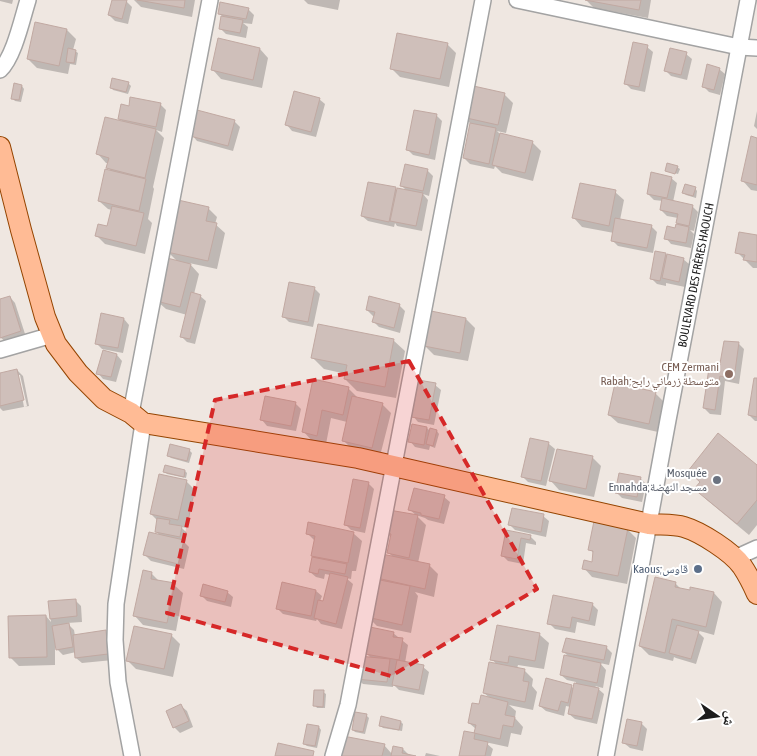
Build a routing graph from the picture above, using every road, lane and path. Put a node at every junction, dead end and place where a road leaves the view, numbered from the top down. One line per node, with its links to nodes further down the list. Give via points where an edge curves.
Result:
1 (28, 0): 8 (street, via 11,53)
2 (210, 0): 12 (street)
3 (483, 0): 13 (street)
4 (517, 0): 6 (street)
5 (748, 0): 6 (street, BOULEVARD DES FRÈRES HAOUCH)
6 (739, 47): 7 (street); 14 (street, BOULEVARD DES FRÈRES HAOUCH)
7 (757, 48)
8 (0, 70)
9 (0, 147): 10 (main road, via 42,309)
10 (52, 335): 11 (street); 12 (main road, via 78,373 104,399)
11 (0, 350)
12 (137, 418): 13 (main road); 19 (street, via 116,604 115,640 118,682)
13 (393, 466): 14 (main road); 20 (street, via 348,705)
14 (649, 524): 16 (main road, via 683,526); 18 (street, BOULEVARD DES FRÈRES HAOUCH)
15 (757, 548): 16 (street)
16 (735, 558): 17 (main road)
17 (757, 594)
18 (609, 755)
19 (132, 756)
20 (333, 756)

